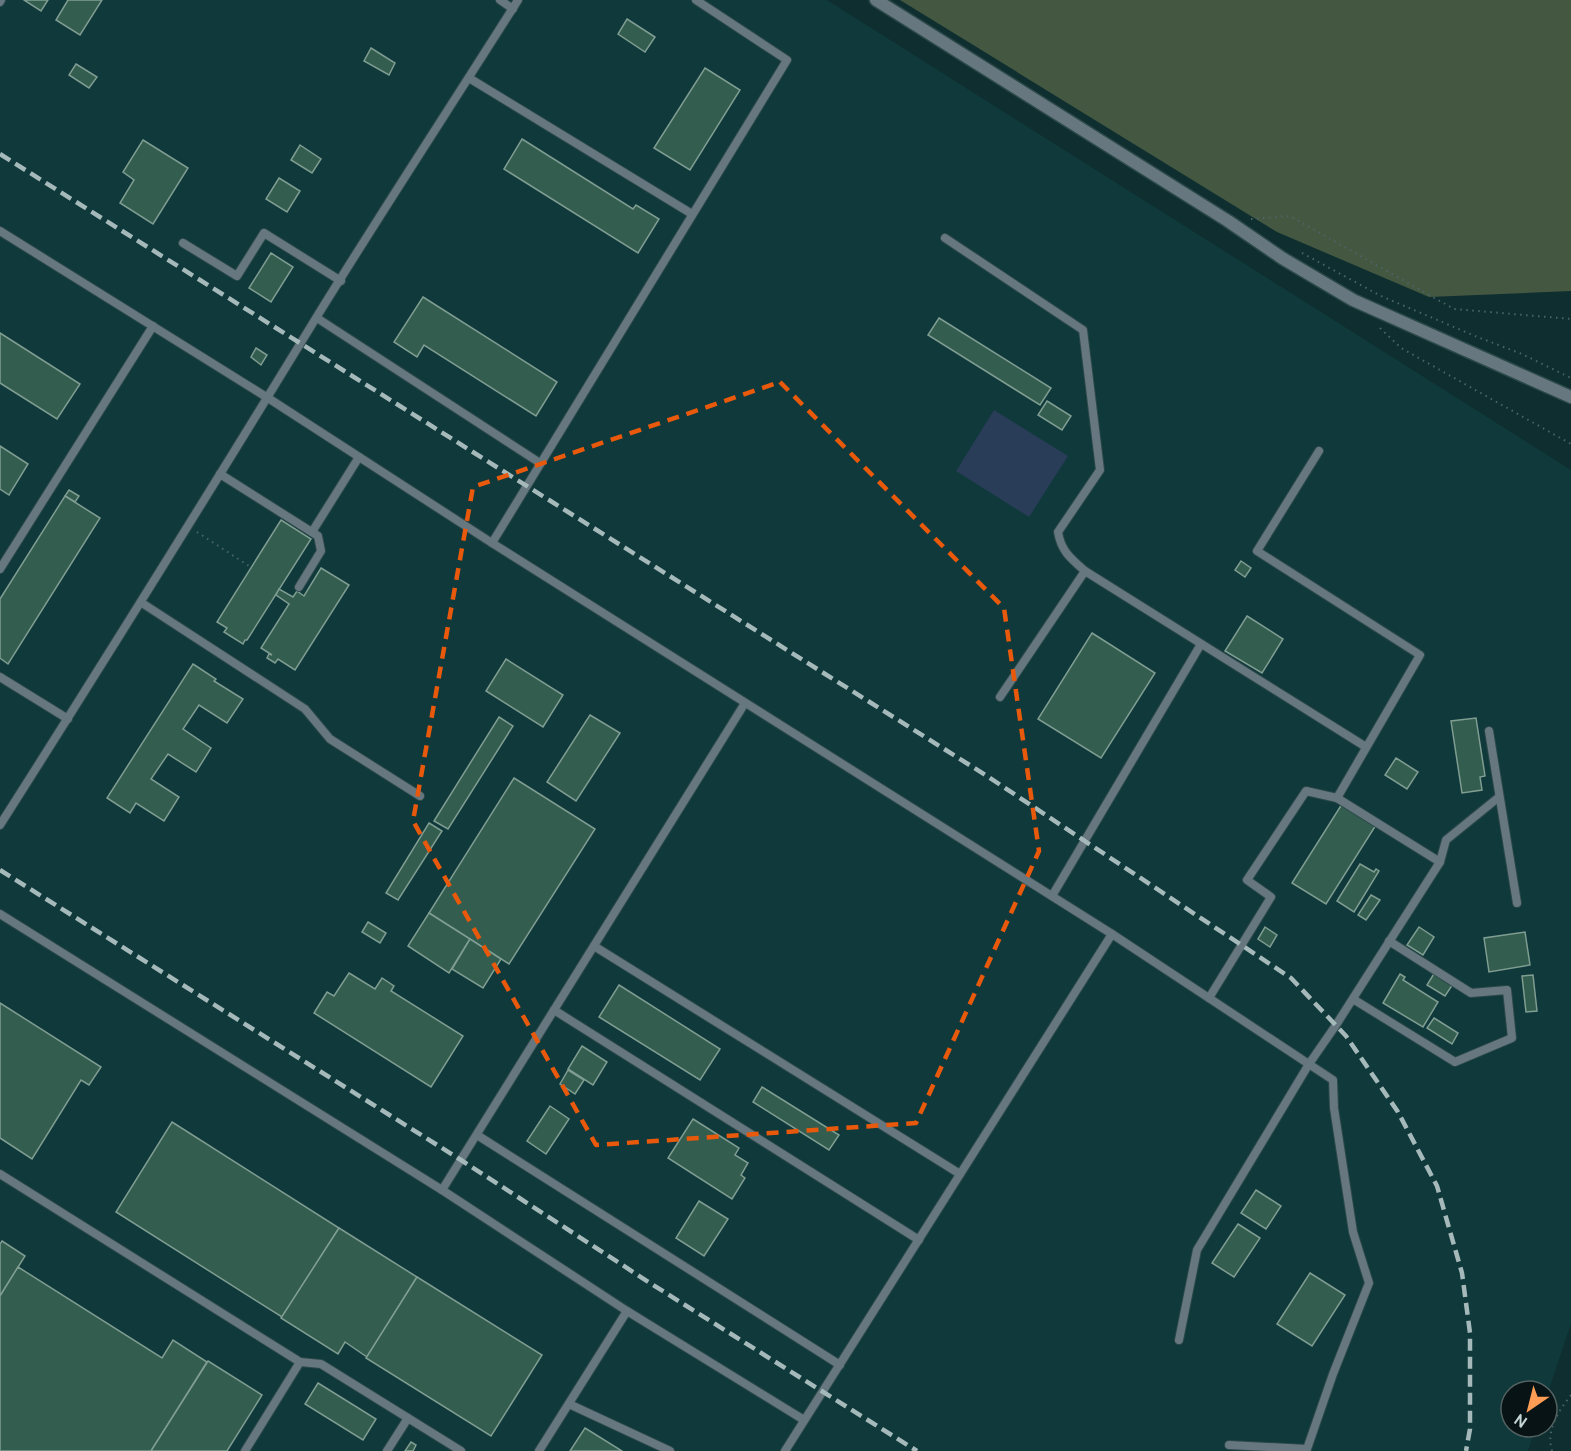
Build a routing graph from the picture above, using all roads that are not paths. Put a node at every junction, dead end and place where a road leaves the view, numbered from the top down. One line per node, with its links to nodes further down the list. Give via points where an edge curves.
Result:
1 (500, 0): 5 (lane)
2 (518, 0): 5 (lane)
3 (696, 0): 7 (lane, via 787,60)
4 (876, 0): 14 (street, via 1353,300)
5 (513, 9): 6 (lane)
6 (469, 78): 7 (lane); 11 (lane)
7 (692, 214): 18 (lane)
8 (0, 231): 13 (lane)
9 (945, 238): 23 (lane, via 1083,330 1100,470 1058,532 1060,545)
10 (183, 243): 11 (lane, via 237,276 264,233)
11 (341, 281): 12 (lane)
12 (317, 318): 15 (lane); 18 (lane)
13 (153, 326): 15 (lane); 22 (lane)
14 (1571, 397)
15 (268, 398): 17 (lane); 19 (lane)
16 (1319, 451): 32 (lane, via 1257,551 1420,655)
17 (358, 457): 20 (lane); 21 (lane)
18 (540, 463): 21 (lane)
19 (220, 474): 20 (lane); 25 (lane)
20 (312, 532): 24 (lane, via 318,536 321,551)
21 (492, 543): 29 (lane)
22 (0, 569)
23 (1085, 571): 26 (lane); 28 (lane)
24 (299, 587)
25 (142, 603): 30 (lane); 33 (lane, via 305,709 330,739)
26 (1201, 645): 32 (lane); 38 (lane)
27 (0, 677): 30 (lane)
28 (1000, 697)
29 (746, 703): 38 (lane); 43 (lane)
30 (68, 718): 36 (lane)
31 (1489, 731): 34 (lane)
32 (1366, 747): 35 (lane)
33 (420, 795)
34 (1499, 797): 37 (lane, via 1446,840); 39 (lane)
35 (1337, 798): 37 (lane); 44 (lane, via 1306,792 1247,880 1271,897)
36 (0, 825)
37 (1440, 862): 42 (lane)
38 (1052, 896): 41 (lane)
39 (1517, 903)
40 (0, 914): 51 (lane)
41 (1112, 934): 44 (lane); 50 (lane)
42 (1389, 941): 45 (lane); 45 (lane, via 1471,993 1507,990 1512,1038 1455,1062)
43 (594, 946): 46 (lane); 50 (lane)
44 (1209, 998): 47 (lane)
45 (1353, 999): 47 (lane)
46 (554, 1010): 48 (lane); 52 (lane)
47 (1309, 1064): 54 (lane, via 1197,1250); 60 (lane, via 1333,1080 1353,1232 1369,1283 1308,1449)
48 (477, 1135): 51 (lane); 56 (lane)
49 (0, 1174): 55 (lane)
50 (960, 1174): 52 (lane)
51 (442, 1190): 53 (lane)
52 (919, 1240): 56 (lane)
53 (627, 1311): 57 (lane); 59 (lane)
54 (1179, 1340)
55 (300, 1362): 58 (lane, via 321,1364); 61 (lane)
56 (840, 1365): 59 (lane)
57 (569, 1404): 64 (lane); 65 (lane)
58 (408, 1418): 62 (lane); 63 (lane)
59 (804, 1420): 66 (lane)
60 (1229, 1445)
61 (245, 1451)
62 (387, 1451)
63 (461, 1451)
64 (539, 1451)
65 (670, 1451)
66 (785, 1451)

